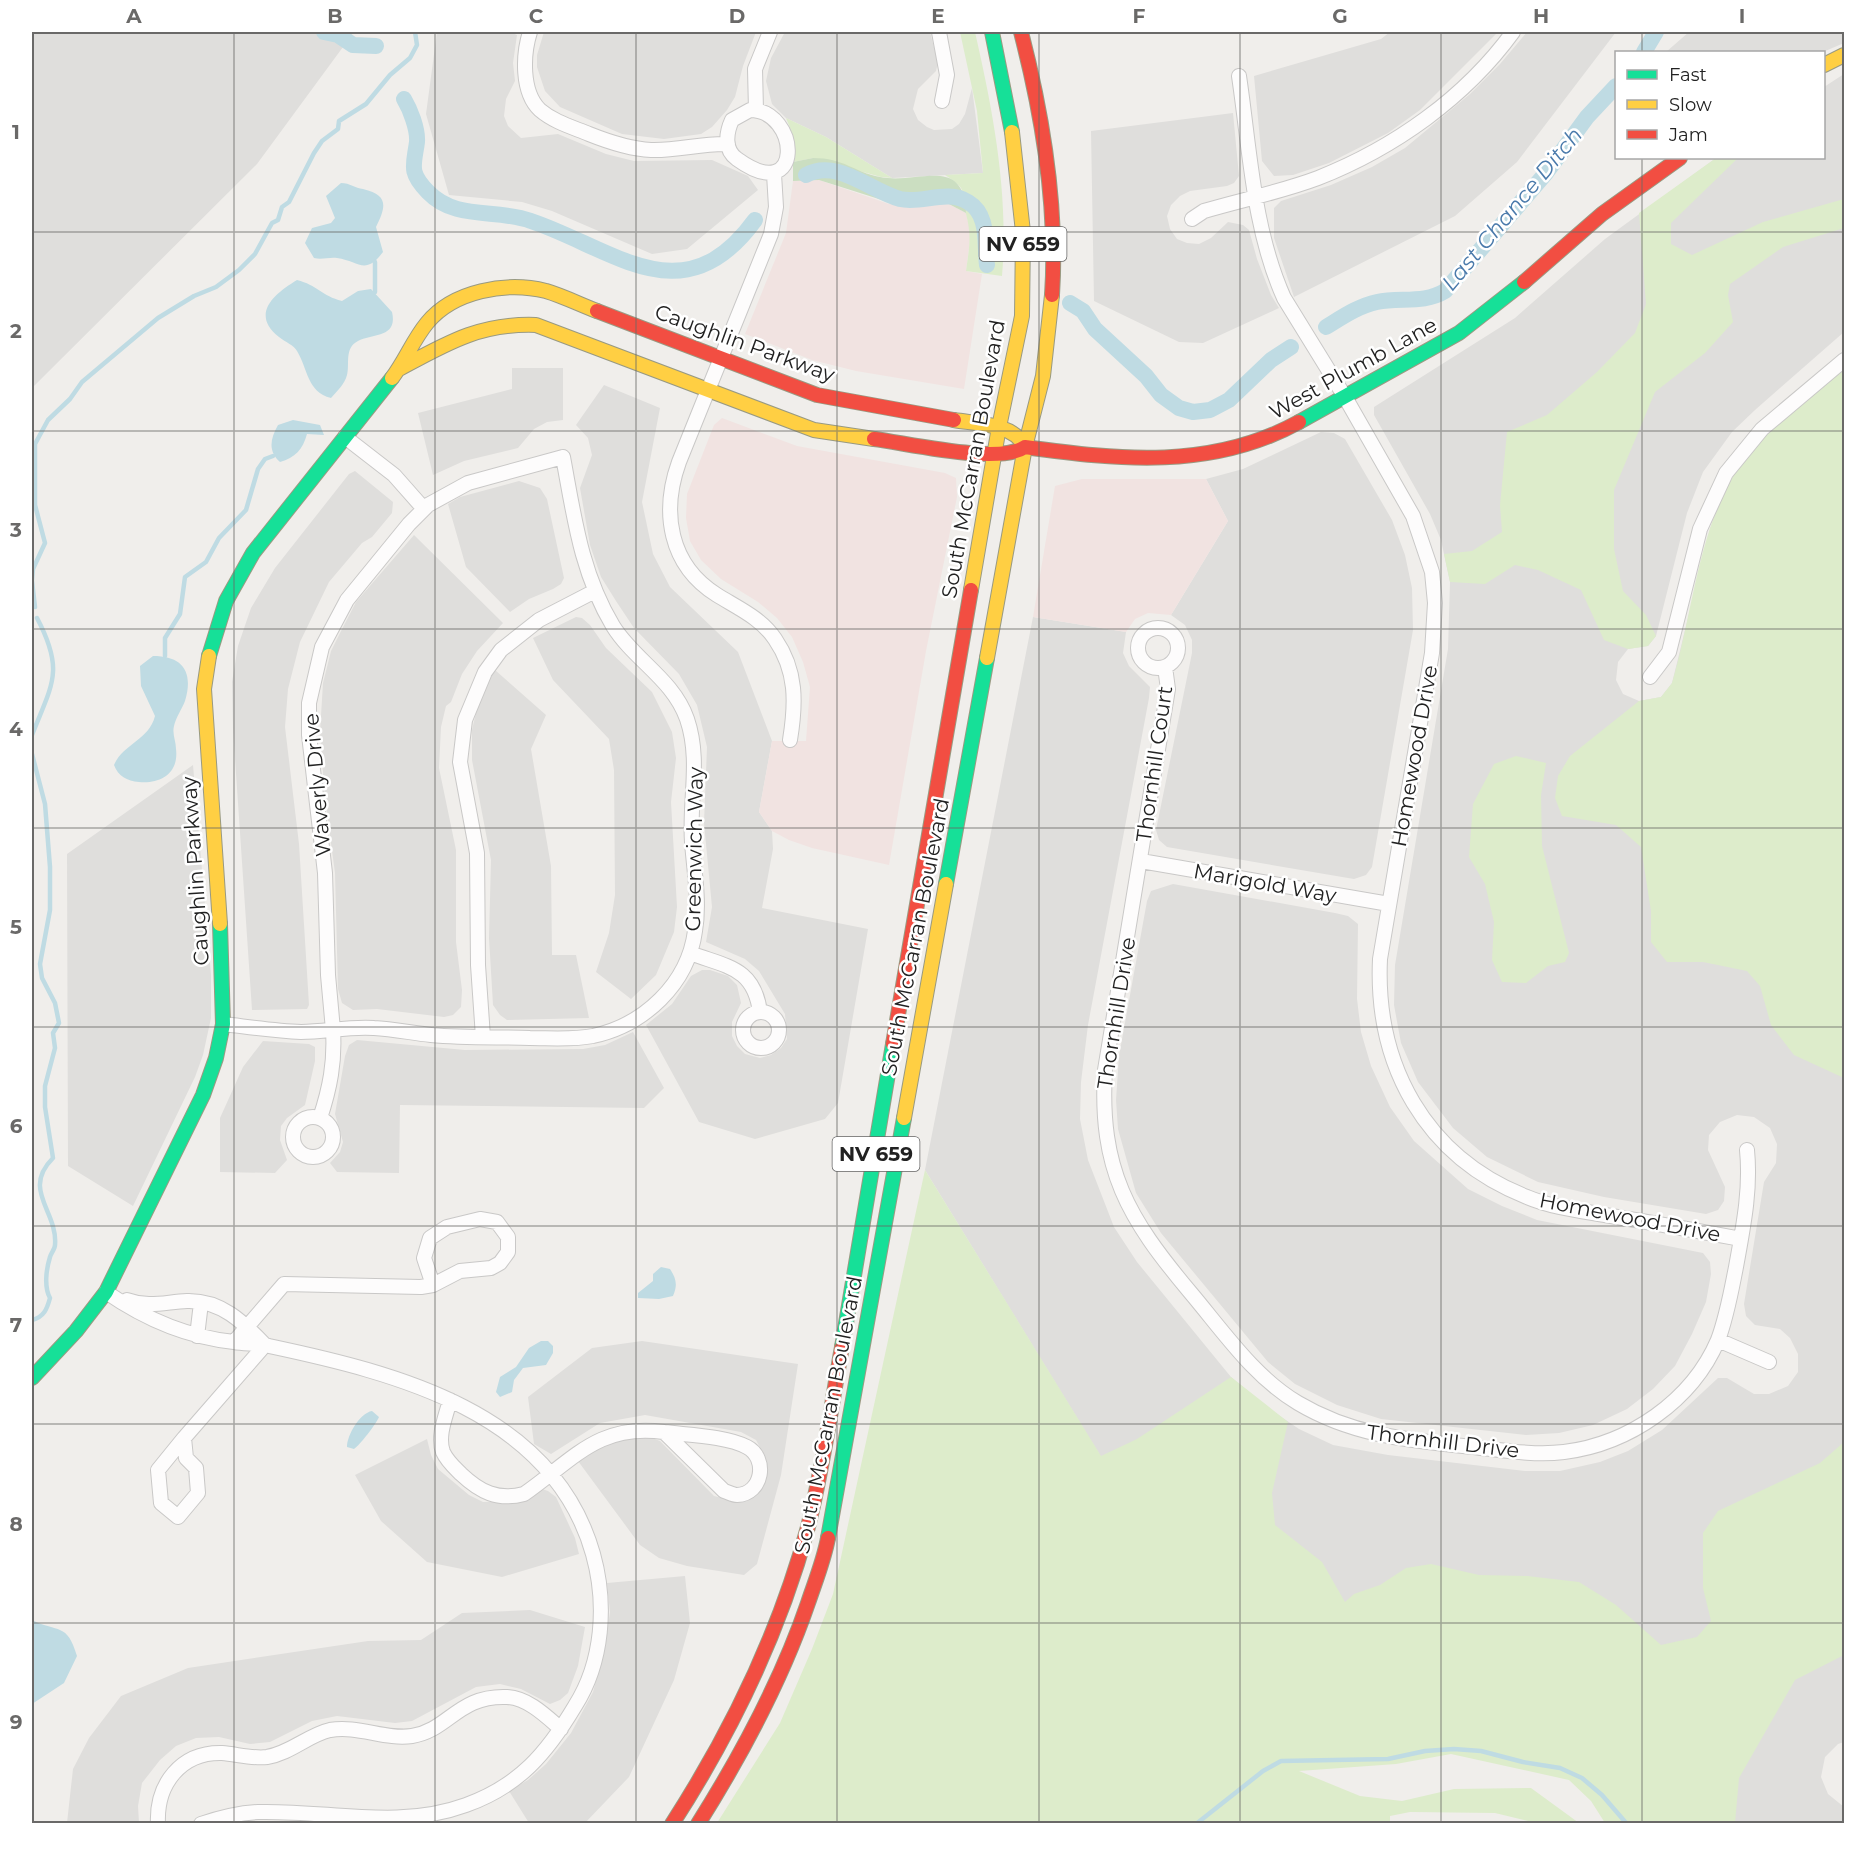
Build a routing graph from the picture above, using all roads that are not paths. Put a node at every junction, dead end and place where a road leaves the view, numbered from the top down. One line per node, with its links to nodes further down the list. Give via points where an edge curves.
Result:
1 (530, 32): 12 (street, via 525,55 527,81 537,107 550,117 611,142 647,150)
2 (770, 32): 11 (street, via 755,69)
3 (939, 32): 10 (street, via 947,75)
4 (992, 32): 22 (main road, South McCarran Boulevard / NV 659, via 1013,125 1023,235 1023,302)
5 (1021, 32): 24 (main road, South McCarran Boulevard / NV 659, via 1036,97 1052,212 1048,342)
6 (1513, 32): 15 (street, via 1454,95 1399,139 1315,179)
7 (1845, 55): 8 (main road)
8 (1825, 65)
9 (1239, 76): 15 (street, Homewood Drive)
10 (942, 101)
11 (756, 111): 12 (street, via 744,112 732,120); 14 (street, via 771,115 784,132 785,165)
12 (728, 144): 14 (street, via 737,160 763,174)
13 (1679, 159): 21 (main road, West Plumb Lane, via 1602,214 1503,301 1459,333)
14 (774, 174): 17 (street, via 776,207 771,234)
15 (1256, 195): 16 (street); 21 (street, Homewood Drive, via 1266,252 1276,280)
16 (1192, 219)
17 (720, 360): 19 (main road, Caughlin Parkway, via 564,297 511,287 472,294 438,311); 20 (street); 22 (main road, Caughlin Parkway, via 818,394)
18 (1845, 360): 30 (street, via 1762,429 1726,473 1700,529 1669,652)
19 (399, 369): 20 (main road, Caughlin Parkway, via 475,329 520,323 553,330); 23 (main road, Caughlin Parkway)
20 (708, 391): 25 (main road, Caughlin Parkway, via 814,430); 31 (street, via 672,483 671,532 692,573 709,589 755,618 782,651 794,692)
21 (1345, 397): 24 (main road, West Plumb Lane, via 1272,438 1210,457 1138,460); 33 (street, Homewood Drive, via 1413,516 1427,554 1435,603 1432,653)
22 (999, 427): 24 (main road, Caughlin Parkway, via 1021,438); 25 (main road, South McCarran Boulevard / NV 659)
23 (345, 437): 27 (street, via 393,475); 36 (main road, Caughlin Parkway, via 242,568 218,616 208,653 204,709 223,965)
24 (1025, 447): 25 (main road, Caughlin Parkway); 62 (main road, South McCarran Boulevard / NV 659, via 827,1544 773,1696)
25 (994, 456): 61 (main road, South McCarran Boulevard / NV 659, via 811,1519 778,1628 751,1690)
26 (562, 457): 27 (street, Waverly Drive, via 468,483); 28 (street, Greenwich Way, via 580,550)
27 (424, 509): 37 (street, Waverly Drive, via 347,600 322,647 314,674 309,735 325,873 327,975)
28 (595, 591): 34 (street, Greenwich Way, via 626,644 676,697 692,736 696,758 691,822 697,911); 38 (street, via 539,620 501,650 485,672 465,720 460,762 477,853)
29 (1165, 667): 32 (street, Thornhill Court, via 1168,689)
30 (1650, 677)
31 (790, 740)
32 (1141, 861): 33 (street, Marigold Way); 47 (street, Thornhill Drive, via 1105,1070 1105,1131 1111,1161 1121,1193 1152,1246 1251,1365 1272,1384 1323,1418 1381,1436 1536,1453 1563,1452 1618,1438 1662,1412 1699,1372)
33 (1389, 904): 41 (street, Homewood Drive, via 1378,988 1389,1049 1414,1105 1450,1148 1499,1185 1554,1206)
34 (690, 953): 35 (street, via 750,980); 38 (street, Greenwich Way, via 666,994 635,1020 612,1031 569,1038)
35 (759, 1012)
36 (223, 1024): 37 (street, Greenwich Way, via 300,1032); 43 (main road, Caughlin Parkway, via 203,1095)
37 (333, 1030): 38 (street, Greenwich Way, via 374,1028); 39 (street, Waverly Drive, via 332,1081)
38 (483, 1036)
39 (320, 1118)
40 (1747, 1150): 41 (street, Thornhill Drive, via 1749,1195)
41 (1741, 1239): 47 (street, Thornhill Drive)
42 (432, 1285): 42 (street, via 424,1258 430,1238 447,1227 480,1219 497,1222 508,1237 508,1252 500,1263 460,1272); 45 (street, via 284,1284)
43 (106, 1292): 44 (street, via 139,1305); 46 (street, via 148,1318); 51 (main road, Caughlin Parkway, via 76,1332)
44 (201, 1303): 45 (street, via 222,1308); 46 (street)
45 (247, 1327): 48 (street); 49 (street)
46 (197, 1336): 48 (street)
47 (1718, 1340): 50 (street)
48 (234, 1342): 49 (street)
49 (266, 1345): 52 (street, via 386,1373); 54 (street)
50 (1768, 1362)
51 (32, 1378)
52 (450, 1400): 55 (street, via 528,1448); 55 (street, via 443,1426 443,1451 477,1489 511,1498)
53 (664, 1432): 53 (street, via 749,1448 758,1456 759,1478 737,1495 724,1491); 55 (street, via 625,1430 607,1436)
54 (184, 1437): 54 (street, via 186,1458 196,1468 198,1493 178,1517 161,1503 158,1470)
55 (552, 1475): 56 (street, via 587,1532 600,1587 597,1651 589,1680)
56 (561, 1729): 58 (street, via 540,1759 518,1778); 59 (street, via 526,1702 494,1697 468,1704 413,1736 330,1730 288,1751 266,1757 201,1754 186,1761 166,1781 157,1810)
57 (283, 1818): 58 (street); 60 (street, via 254,1812)
58 (446, 1818)
59 (158, 1824)
60 (201, 1824)
61 (672, 1824)
62 (698, 1824)

